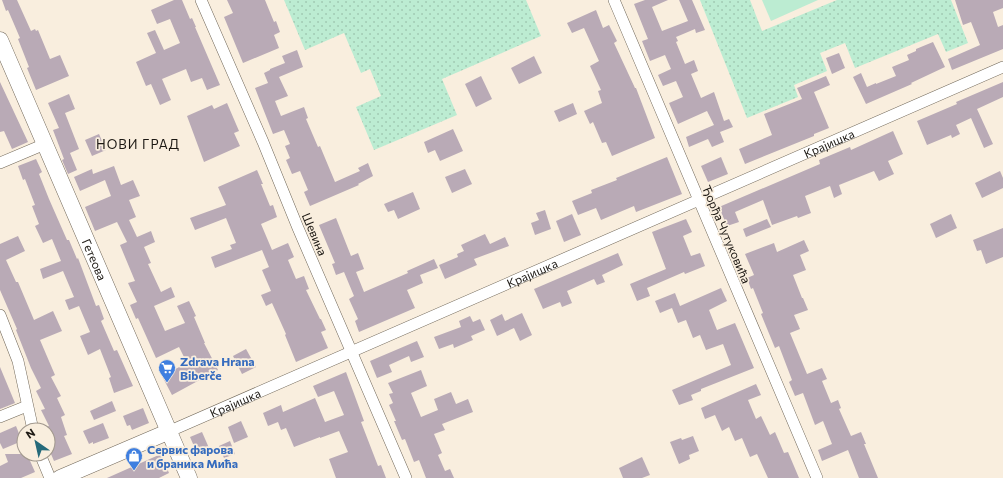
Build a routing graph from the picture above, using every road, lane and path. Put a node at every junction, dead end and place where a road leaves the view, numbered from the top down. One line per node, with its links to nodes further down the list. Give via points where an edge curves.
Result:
1 (201, 0): 9 (street, Шевина)
2 (614, 0): 7 (street, Ђорђа Чутуковића)
3 (0, 40): 5 (main road, Гетеова)
4 (1003, 67): 7 (street, Крајишка)
5 (45, 144): 6 (street); 13 (main road, Гетеова)
6 (0, 163)
7 (698, 200): 9 (street, Крајишка); 19 (street, Ђорђа Чутуковића)
8 (0, 316): 10 (street, via 18,361)
9 (352, 351): 13 (street, Крајишка); 18 (street, Шевина)
10 (27, 406): 11 (street); 12 (street)
11 (0, 417)
12 (31, 422)
13 (170, 431): 16 (main road, Крајишка); 17 (main road, Гетеова)
14 (43, 462): 15 (street)
15 (50, 478)
16 (60, 478)
17 (190, 478)
18 (406, 478)
19 (817, 478)

